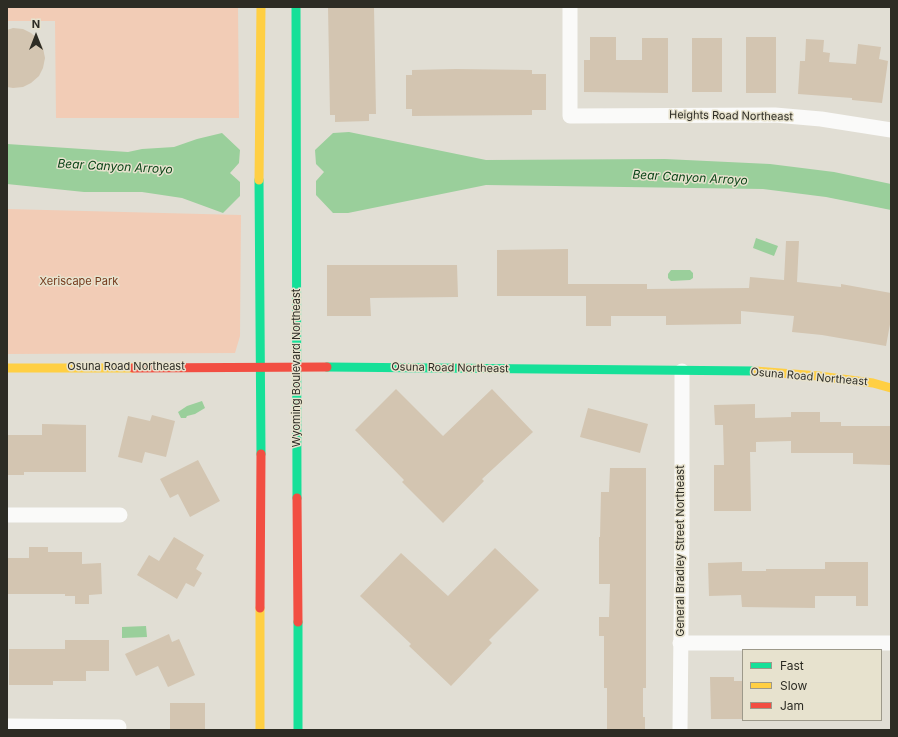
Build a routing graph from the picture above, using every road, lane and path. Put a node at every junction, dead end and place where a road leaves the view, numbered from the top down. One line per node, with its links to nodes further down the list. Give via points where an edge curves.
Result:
1 (260, 7): 5 (main road)
2 (296, 7): 6 (main road, Wyoming Boulevard Northeast)
3 (570, 7): 4 (street, Heights Road Northeast, via 570,116 775,115)
4 (891, 130)
5 (261, 367): 6 (main road, Osuna Road Northeast); 7 (main road, Osuna Road Northeast); 16 (main road)
6 (297, 367): 8 (main road, Osuna Road Northeast); 17 (main road, Wyoming Boulevard Northeast)
7 (7, 368)
8 (682, 371): 9 (main road, Osuna Road Northeast, via 765,371 865,382); 12 (street, General Bradley Street Northeast)
9 (891, 388)
10 (7, 515): 11 (street)
11 (120, 515)
12 (680, 643): 13 (street); 18 (street, General Bradley Street Northeast)
13 (891, 643)
14 (7, 726): 15 (street)
15 (119, 727)
16 (260, 730)
17 (298, 730)
18 (680, 730)

